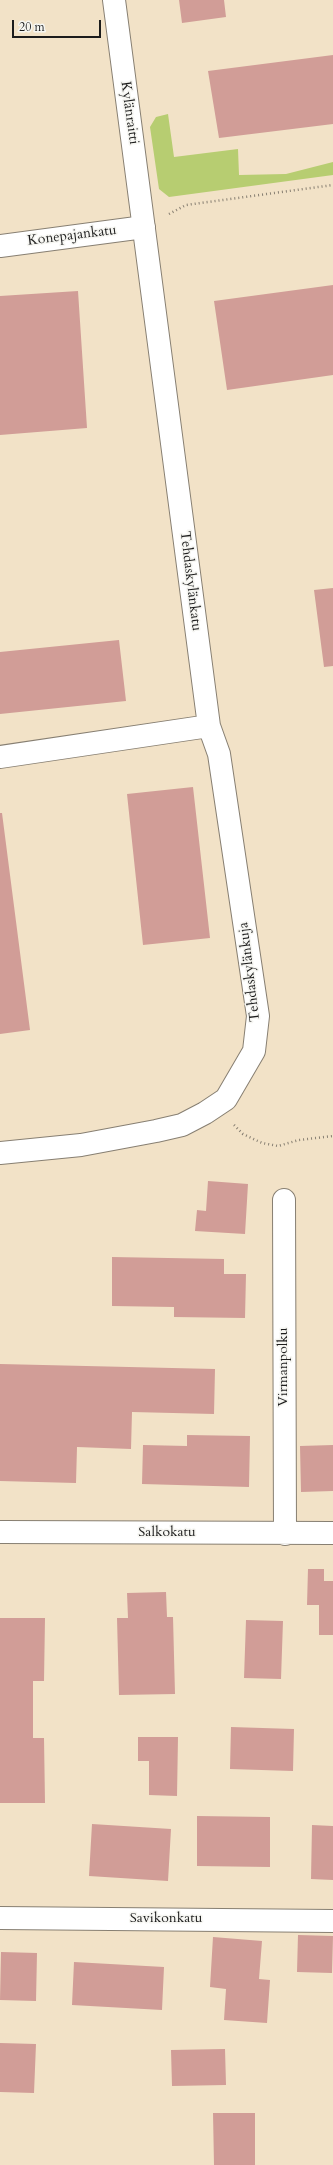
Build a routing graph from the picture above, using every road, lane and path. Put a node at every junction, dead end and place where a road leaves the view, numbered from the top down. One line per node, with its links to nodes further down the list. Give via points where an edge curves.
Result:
1 (114, 0): 3 (street, Kylänraitti)
2 (333, 185): 3 (path, via 186,205)
3 (144, 227): 4 (street, Konepajankatu); 5 (street, Tehdaskylänkatu)
4 (0, 246)
5 (209, 726): 6 (street); 7 (street, Tehdaskylänkuja, via 219,754 258,1016 254,1051)
6 (0, 757)
7 (226, 1099): 8 (path, via 230,1121 243,1134 262,1143 278,1146 299,1140); 9 (street, Tehdaskylänkuja, via 182,1125 81,1145)
8 (333, 1136)
9 (0, 1153)
10 (284, 1200): 13 (street, Virmanpolku)
11 (0, 1532): 13 (street, Salkokatu)
12 (333, 1533): 13 (street, Salkokatu)
13 (285, 1534)
14 (0, 1918): 15 (street, Savikonkatu)
15 (333, 1921)

